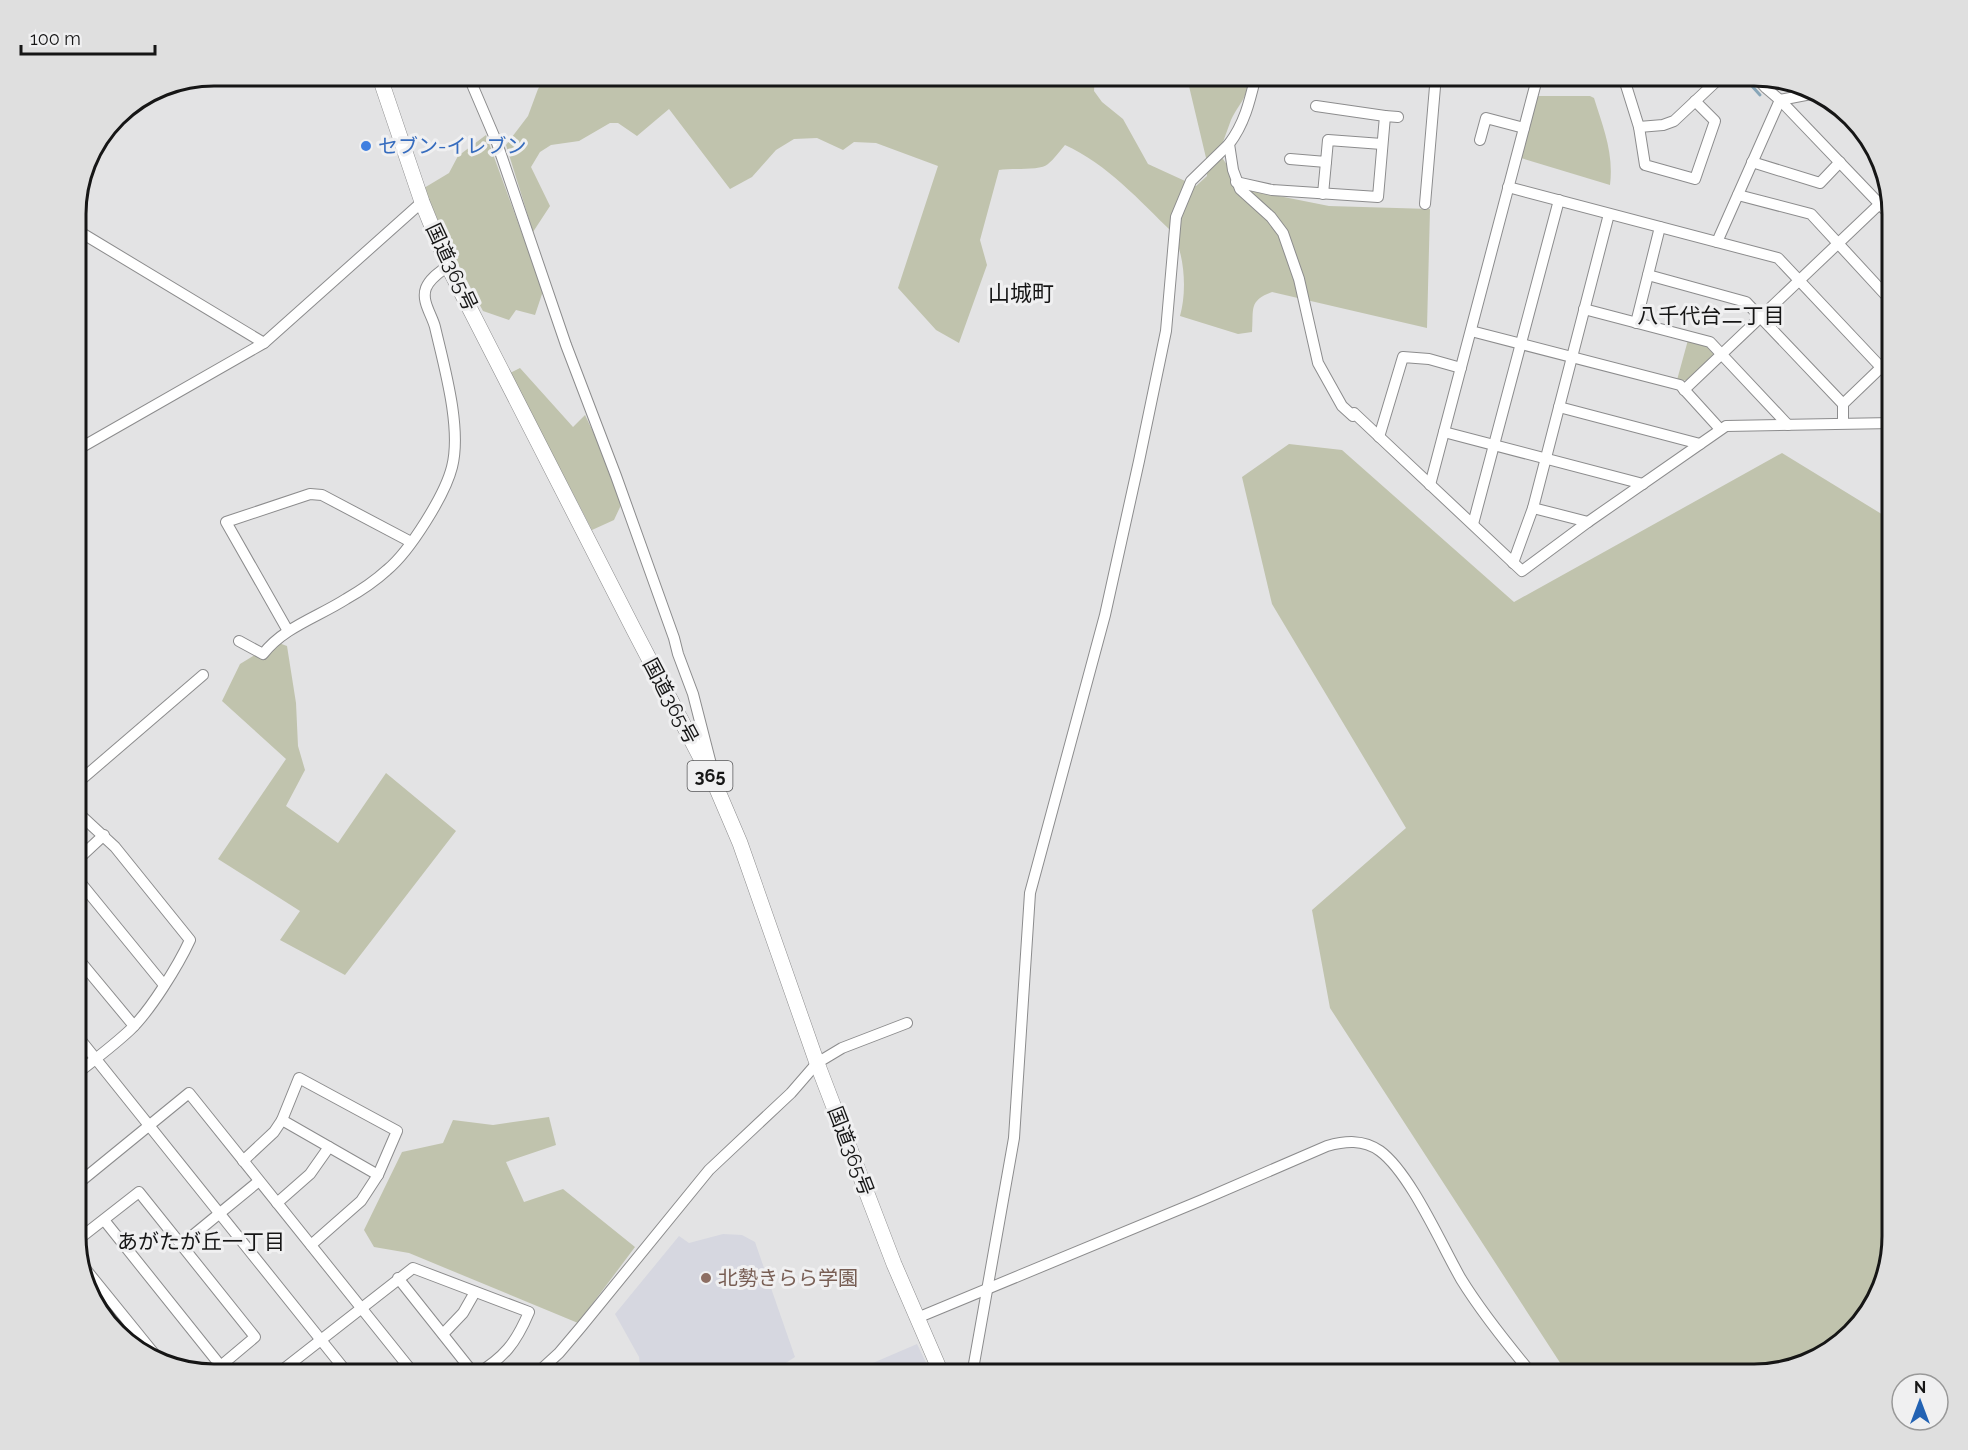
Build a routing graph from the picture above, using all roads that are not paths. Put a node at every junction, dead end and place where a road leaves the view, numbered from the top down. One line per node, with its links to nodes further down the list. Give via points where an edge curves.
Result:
1 (1254, 85): 18 (street, via 1242,123)
2 (1436, 85): 30 (street)
3 (1535, 85): 16 (street)
4 (1626, 85): 15 (street)
5 (1709, 85): 11 (street)
6 (383, 86): 29 (highway, 国道365号 / 365)
7 (473, 86): 75 (street, via 497,143 566,345 674,638)
8 (1764, 86): 10 (street)
9 (1804, 95): 10 (street)
10 (1780, 100): 22 (street); 23 (street)
11 (1695, 101): 15 (street, via 1674,121); 15 (street, via 1715,121 1695,179 1645,165)
12 (1316, 106): 13 (street)
13 (1385, 116): 14 (street); 19 (street)
14 (1398, 117)
15 (1639, 127)
16 (1524, 128): 17 (street, via 1486,118); 25 (street)
17 (1480, 140)
18 (1229, 144): 24 (street); 103 (street, via 1191,181 1176,217 1166,332 1139,461 1105,615 1030,894 1014,1138)
19 (1382, 144): 21 (street, via 1328,140); 26 (street, via 1378,197)
20 (1290, 159): 21 (street)
21 (1326, 162): 26 (street)
22 (1752, 162): 23 (street, via 1820,183); 27 (street)
23 (1840, 162): 31 (street)
24 (1236, 182): 26 (street, via 1272,190); 59 (street, via 1283,233 1299,279 1315,355 1334,394 1345,410 1353,416 1354,413)
25 (1508, 187): 28 (street); 44 (street)
26 (1323, 194)
27 (1738, 195): 35 (street); 36 (street, via 1811,214)
28 (1558, 200): 32 (street); 46 (street)
29 (422, 201): 37 (highway, 国道365号 / 365); 45 (street)
30 (1425, 204)
31 (1880, 204): 36 (street)
32 (1609, 214): 33 (street); 41 (street)
33 (1660, 227): 35 (street); 38 (street)
34 (86, 236): 45 (street)
35 (1718, 242): 39 (street, via 1778,258)
36 (1838, 244): 39 (street); 40 (street)
37 (448, 266): 69 (street, via 432,279 425,298 456,423 456,445 441,496); 75 (highway, 国道365号 / 365)
38 (1648, 275): 42 (street, via 1742,300); 43 (street)
39 (1799, 281): 42 (street); 49 (street)
40 (1882, 291)
41 (1584, 309): 43 (street); 48 (street)
42 (1761, 317): 47 (street); 52 (street)
43 (1636, 323): 47 (street, via 1710,342)
44 (1471, 331): 46 (street); 50 (street)
45 (264, 343): 61 (street)
46 (1521, 344): 48 (street); 62 (street)
47 (1722, 354): 51 (street); 56 (street)
48 (1572, 357): 51 (street, via 1680,385); 53 (street)
49 (1881, 367): 52 (street)
50 (1461, 368): 58 (street); 59 (street, via 1403,357)
51 (1684, 390): 57 (street)
52 (1843, 404): 54 (street)
53 (1559, 407): 60 (street); 63 (street)
54 (1843, 423): 55 (street); 56 (street)
55 (1882, 423)
56 (1788, 424): 57 (street)
57 (1720, 429): 60 (street)
58 (1444, 432): 62 (street); 65 (street)
59 (1379, 437): 65 (street)
60 (1700, 444): 64 (street)
61 (86, 445)
62 (1495, 445): 63 (street); 68 (street)
63 (1545, 458): 64 (street); 66 (street)
64 (1643, 484): 67 (street)
65 (1430, 485): 68 (street)
66 (1533, 508): 67 (street); 70 (street)
67 (1588, 522): 70 (street, via 1522,571)
68 (1473, 524): 70 (street)
69 (411, 542): 71 (street, via 387,571 347,599); 71 (street, via 322,495 310,494 226,522)
70 (1513, 563)
71 (288, 631): 72 (street, via 273,640 263,654)
72 (239, 641)
73 (203, 675): 74 (street)
74 (86, 776)
75 (717, 789): 86 (highway, 国道365号 / 365, via 740,843)
76 (86, 819): 77 (street)
77 (104, 835): 78 (street); 81 (street, via 190,940)
78 (86, 852)
79 (86, 889): 81 (street)
80 (86, 968): 83 (street)
81 (164, 985): 83 (street)
82 (907, 1023): 86 (street, via 842,1048)
83 (134, 1026): 85 (street)
84 (86, 1047): 85 (street)
85 (96, 1058): 87 (street); 89 (street)
86 (817, 1063): 106 (highway, 国道365号 / 365); 117 (street, via 709,1170)
87 (86, 1066)
88 (282, 1120): 90 (street); 91 (street, via 270,1137); 92 (street, via 299,1078 397,1131)
89 (149, 1125): 91 (street, via 189,1093); 93 (street); 96 (street)
90 (329, 1147): 92 (street); 95 (street, via 310,1174)
91 (243, 1161): 94 (street)
92 (378, 1175): 100 (street, via 361,1201)
93 (86, 1176)
94 (259, 1181): 95 (street); 96 (street)
95 (277, 1203): 100 (street)
96 (219, 1213): 99 (street); 108 (street)
97 (104, 1220): 98 (street); 99 (street, via 139,1192); 110 (street)
98 (86, 1234)
99 (181, 1245): 111 (street, via 255,1337)
100 (311, 1245): 105 (street)
101 (92, 1277): 109 (street)
102 (398, 1278): 104 (street, via 413,1268); 105 (street); 107 (street)
103 (987, 1290): 106 (street); 119 (street); 120 (street, via 1327,1146 1345,1141 1363,1143 1379,1150 1393,1163 1462,1281)
104 (475, 1292): 107 (street, via 459,1318); 116 (street, via 529,1312 509,1349)
105 (361, 1308): 108 (street); 114 (street)
106 (917, 1318): 118 (highway, 国道365号 / 365)
107 (443, 1334): 115 (street)
108 (320, 1339): 112 (street); 113 (street)
109 (148, 1347)
110 (218, 1364)
111 (230, 1364)
112 (289, 1364)
113 (340, 1364)
114 (406, 1364)
115 (466, 1364)
116 (491, 1364)
117 (547, 1364)
118 (937, 1364)
119 (974, 1364)
120 (1524, 1364)

